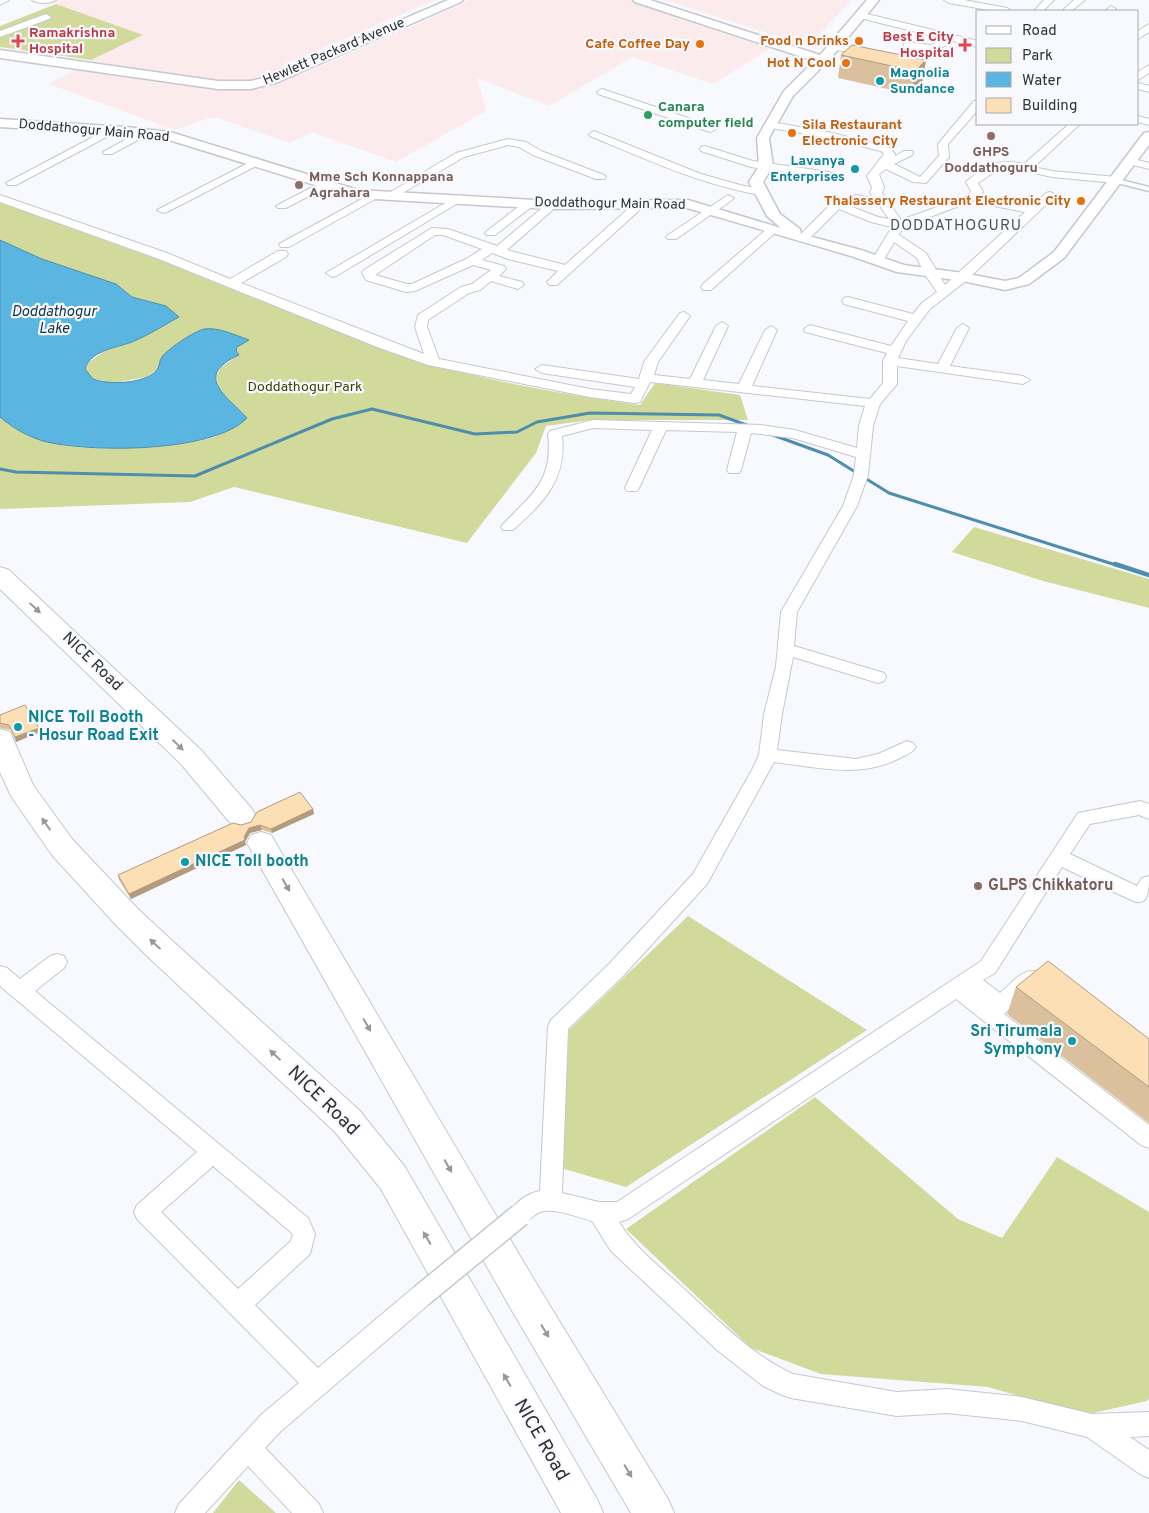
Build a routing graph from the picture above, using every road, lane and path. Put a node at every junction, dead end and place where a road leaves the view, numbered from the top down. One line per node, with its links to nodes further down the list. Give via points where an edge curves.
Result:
1 (4, 0): 12 (street)
2 (37, 0): 3 (street)
3 (51, 0)
4 (441, 0): 32 (street, Hewlett Packard Avenue)
5 (457, 0): 32 (street, Hewlett Packard Avenue)
6 (639, 0): 28 (street)
7 (655, 0): 28 (street)
8 (873, 0): 16 (street)
9 (949, 0): 13 (street)
10 (1049, 0): 14 (street)
11 (1080, 0): 15 (street)
12 (0, 2)
13 (1002, 10)
14 (1039, 10)
15 (1067, 10)
16 (859, 15): 23 (street); 28 (street)
17 (46, 17): 21 (street)
18 (12, 20): 19 (street)
19 (0, 25)
20 (1149, 27): 22 (street)
21 (0, 34)
22 (1139, 35)
23 (952, 37): 24 (street); 25 (street, via 932,49)
24 (976, 43)
25 (907, 45)
26 (0, 49): 32 (street, Hewlett Packard Avenue, via 211,79)
27 (0, 54): 32 (street, Hewlett Packard Avenue, via 218,85 240,86)
28 (828, 54): 29 (street); 36 (street, via 788,94)
29 (882, 56)
30 (1149, 68): 31 (street)
31 (1139, 76)
32 (261, 80)
33 (602, 92): 38 (street)
34 (976, 106): 48 (street, via 943,144 944,157 922,181)
35 (0, 123): 39 (street, Doddathogur Main Road)
36 (771, 125): 48 (street, via 885,149 890,154); 51 (street, via 763,138)
37 (1074, 125): 50 (street)
38 (711, 129)
39 (112, 130): 40 (street, Doddathogur Main Road); 56 (street)
40 (142, 133): 44 (street); 47 (street, Doddathogur Main Road, via 170,136)
41 (594, 134): 59 (street, via 706,179)
42 (1149, 137): 46 (street, Doddathogur Main Road)
43 (705, 150): 51 (street)
44 (108, 152)
45 (908, 152): 48 (street)
46 (1130, 161): 49 (street); 55 (street, Doddathogur Main Road)
47 (256, 162): 57 (street, Doddathogur Main Road); 73 (street)
48 (885, 166): 70 (street, via 872,176 878,187 873,189)
49 (1149, 166)
50 (1026, 168): 55 (street, via 1052,174); 77 (street, via 997,166 972,182 977,192 971,198)
51 (764, 170): 52 (street); 54 (street); 59 (street, via 756,182)
52 (829, 174)
53 (600, 177): 62 (street, via 522,144 508,142 460,155)
54 (800, 177)
55 (1116, 180): 58 (street); 91 (street, Doddathogur Main Road, via 1059,256 1024,281 1005,286)
56 (12, 182)
57 (324, 184): 61 (street, Doddathogur Main Road); 72 (street)
58 (1149, 189)
59 (761, 192): 80 (street, via 774,216)
60 (1050, 195): 75 (street)
61 (373, 196): 62 (street, Doddathogur Main Road); 89 (street)
62 (390, 196): 64 (street, Doddathogur Main Road)
63 (0, 198): 89 (street, via 163,256)
64 (459, 198): 68 (street, Doddathogur Main Road); 85 (street)
65 (728, 198): 74 (street)
66 (856, 198): 70 (street)
67 (982, 201): 75 (street)
68 (530, 203): 71 (street, Doddathogur Main Road); 78 (street)
69 (640, 204): 71 (street, Doddathogur Main Road); 74 (street, Doddathogur Main Road, via 680,202); 84 (street)
70 (885, 204): 77 (street)
71 (552, 205): 81 (street, via 511,242)
72 (282, 206)
73 (163, 210)
74 (710, 210): 76 (street, Doddathogur Main Road); 79 (street)
75 (1033, 210): 91 (street)
76 (772, 230): 80 (street, Doddathogur Main Road); 92 (street)
77 (896, 231): 80 (street, via 838,204); 82 (street); 86 (street, via 922,256)
78 (491, 233)
79 (672, 237)
80 (803, 238): 82 (street, Doddathogur Main Road)
81 (494, 250): 83 (street); 83 (street, via 444,232 432,232 368,274 406,288); 84 (street)
82 (878, 260): 86 (street, Doddathogur Main Road, via 902,269)
83 (472, 261): 87 (street, via 500,270)
84 (567, 269): 88 (street)
85 (332, 273)
86 (930, 273): 91 (street, Doddathogur Main Road); 91 (street)
87 (490, 277): 90 (street); 101 (street, via 422,318 421,327)
88 (553, 282)
89 (230, 284): 101 (street)
90 (518, 285)
91 (954, 285): 95 (street, via 926,306)
92 (707, 287)
93 (848, 301): 95 (street)
94 (684, 316): 105 (street, via 651,362)
95 (916, 319): 100 (street)
96 (722, 326): 106 (street)
97 (963, 328): 103 (street)
98 (810, 329): 100 (street)
99 (771, 330): 107 (street)
100 (892, 356): 103 (street); 108 (street, via 890,384)
101 (433, 362): 105 (street, via 635,399)
102 (542, 368): 105 (street)
103 (942, 369): 104 (street)
104 (1022, 380)
105 (645, 381): 106 (street)
106 (696, 383): 107 (street)
107 (744, 389): 108 (street)
108 (873, 403): 111 (street)
109 (661, 425): 110 (street); 113 (street); 114 (street, via 592,424 555,434 556,464 550,478 528,510)
110 (745, 429): 111 (street, via 795,434); 112 (street)
111 (863, 454): 116 (street, via 861,474 850,506 789,612)
112 (734, 470)
113 (632, 488)
114 (508, 527)
115 (0, 575): 143 (highway, NICE Road, one-way to 143, via 191,757 252,830)
116 (786, 649): 117 (street); 120 (street)
117 (878, 677)
118 (0, 740): 142 (highway, NICE Road, one-way to 118, via 393,1178 346,1121 127,918 62,847 21,789)
119 (907, 747): 120 (street, via 882,760 856,766)
120 (768, 756): 132 (street, via 700,880 558,1026)
121 (1149, 812): 122 (street, via 1140,808 1084,818)
122 (1059, 857): 123 (street, via 1140,896); 126 (street, via 988,967)
123 (1149, 883)
124 (57, 962): 128 (street)
125 (0, 974): 128 (street)
126 (962, 984): 129 (street); 133 (street, via 620,1212)
127 (1050, 984): 129 (street, via 1036,976)
128 (20, 991): 131 (street)
129 (996, 1010): 130 (street)
130 (1149, 1138)
131 (213, 1152): 134 (street, via 145,1212); 134 (street, via 300,1225 304,1234 302,1246)
132 (551, 1200): 133 (street); 135 (street, bridge, via 533,1203)
133 (599, 1212): 137 (street, via 619,1243 725,1342 772,1377 791,1386 897,1404 947,1401 1002,1405)
134 (238, 1305): 135 (street)
135 (316, 1383): 138 (street)
136 (1149, 1424): 137 (street)
137 (1092, 1426): 139 (street)
138 (248, 1448): 140 (street); 141 (street)
139 (1149, 1465)
140 (188, 1513)
141 (310, 1513)
142 (583, 1513)
143 (654, 1513)

